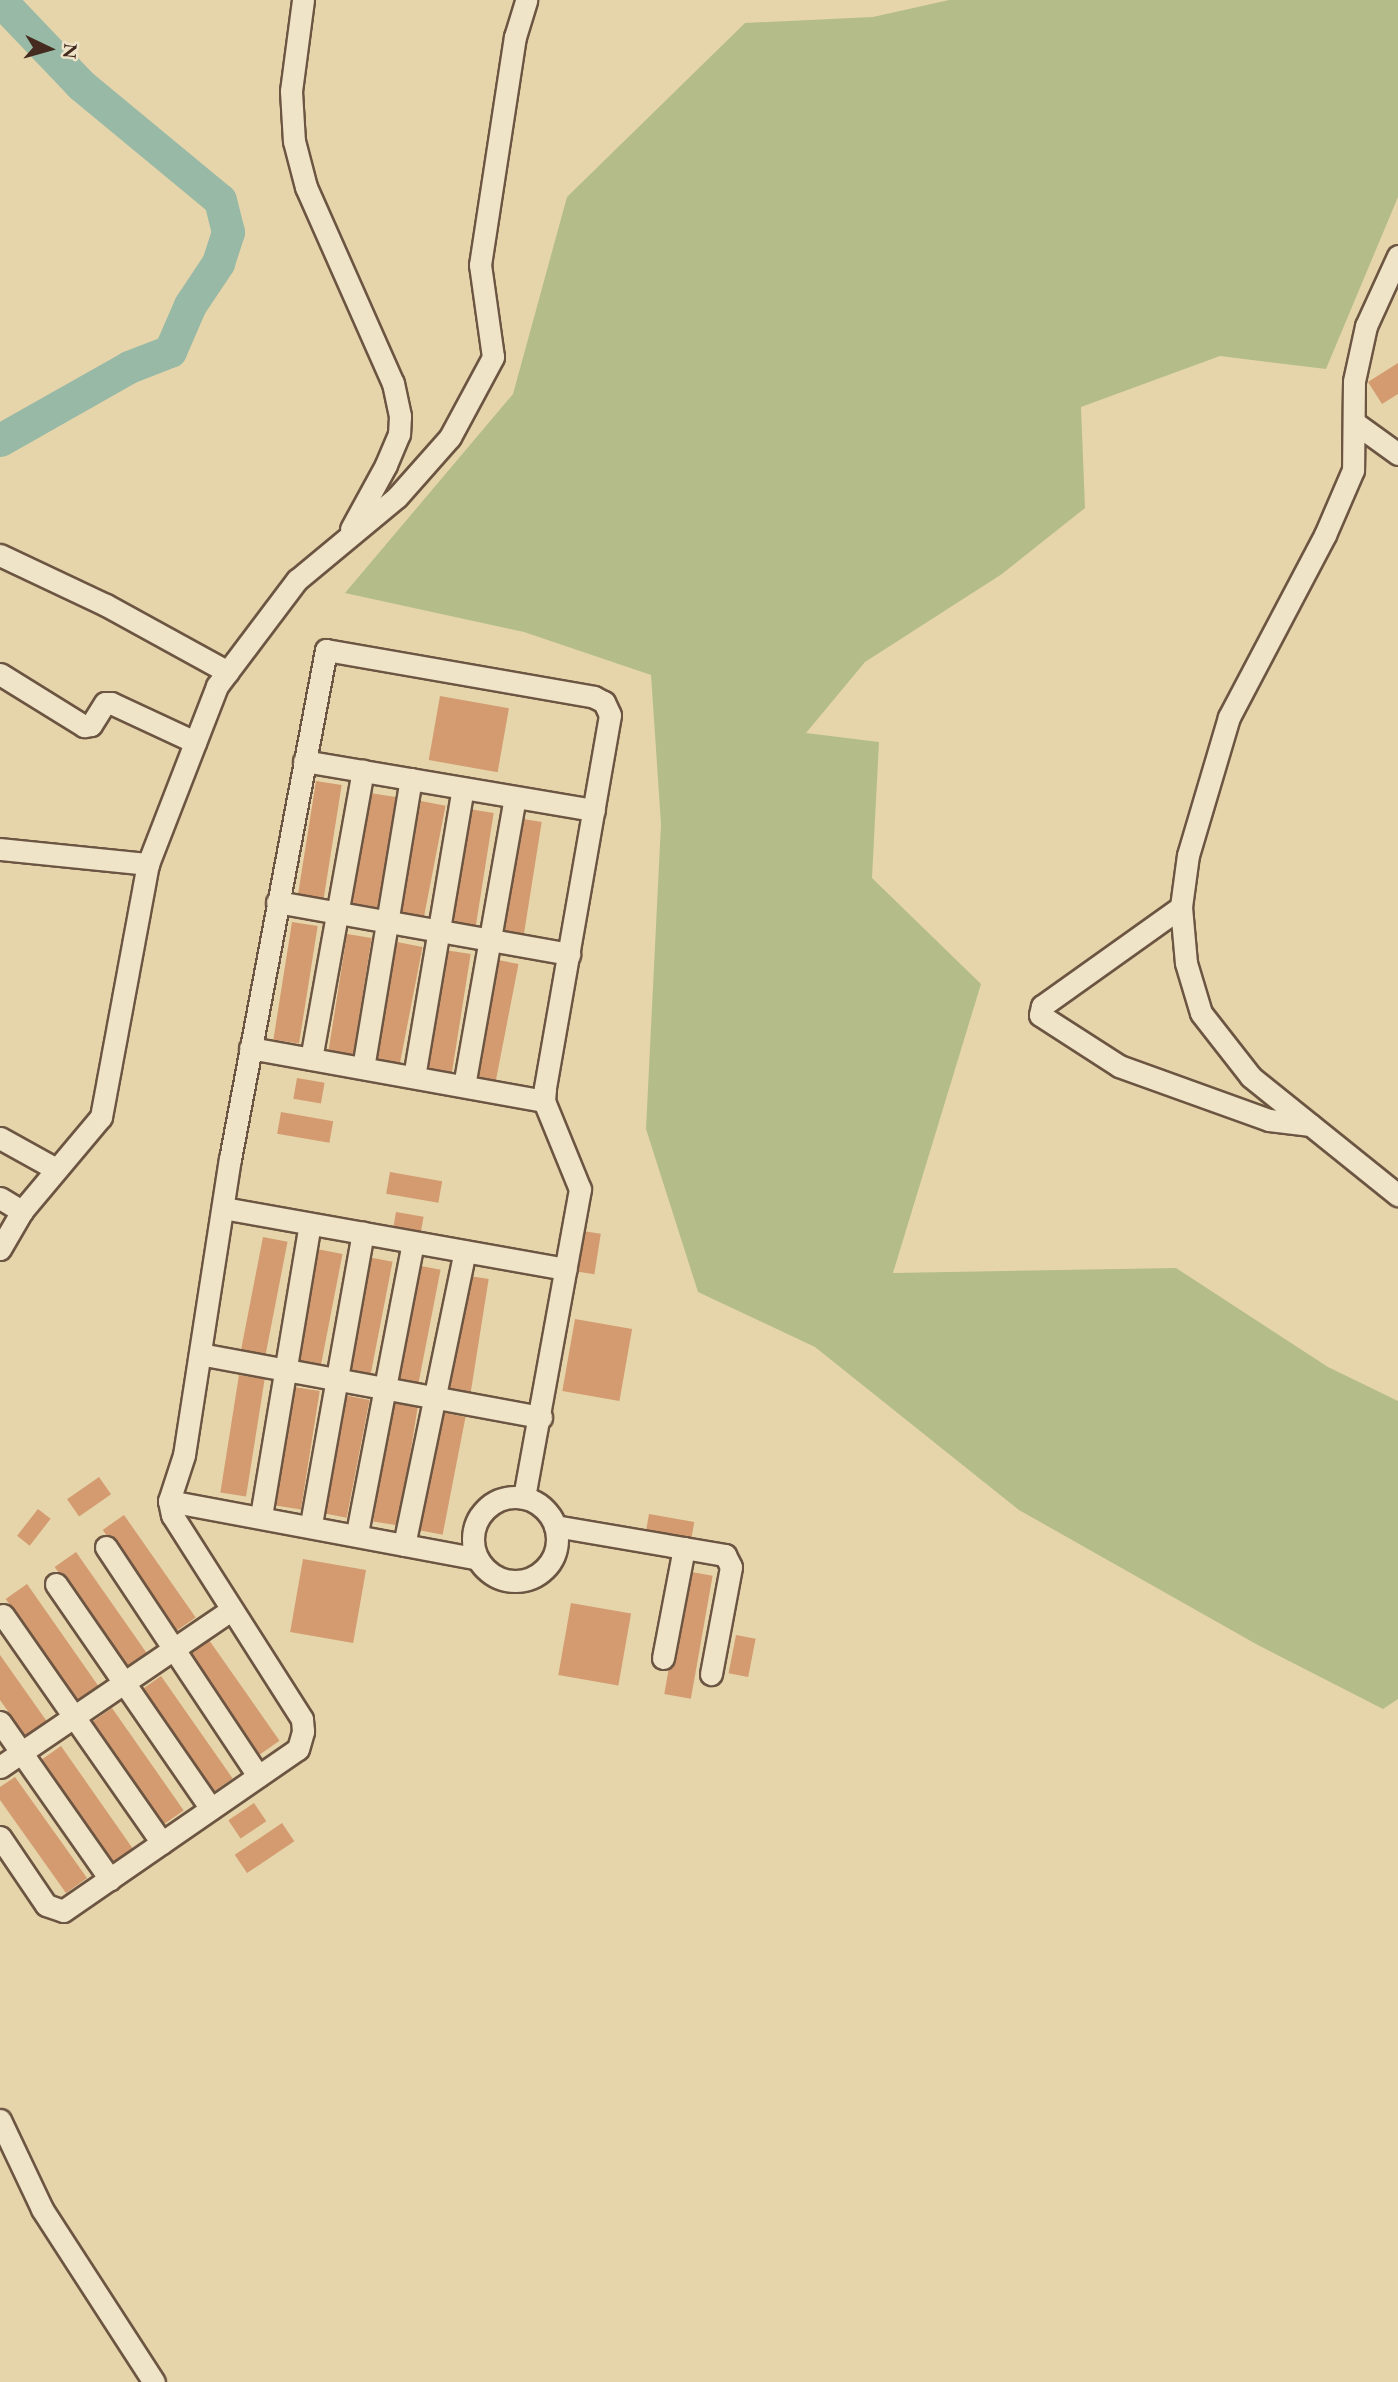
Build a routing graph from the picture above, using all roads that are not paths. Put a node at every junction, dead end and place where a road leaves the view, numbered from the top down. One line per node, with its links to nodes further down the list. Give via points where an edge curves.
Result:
1 (303, 0): 6 (street, via 291,91 294,141 306,187 393,383 400,416 399,434 386,465)
2 (526, 0): 6 (street, via 515,37 480,265 493,357 450,437 397,497)
3 (1398, 256): 4 (street, via 1366,326 1354,381)
4 (1355, 422): 5 (street); 20 (street, via 1353,470 1330,524 1229,717 1188,855)
5 (1398, 454)
6 (345, 540): 8 (street, via 297,580)
7 (0, 555): 8 (street, via 106,605)
8 (228, 672): 10 (street, via 217,686)
9 (0, 674): 10 (street, via 84,726 91,725 105,703 111,703)
10 (195, 742): 18 (street)
11 (304, 761): 12 (street); 16 (street, via 323,660 326,650 333,649 604,702 610,715); 19 (street)
12 (363, 771): 13 (street); 21 (street)
13 (411, 779): 14 (street); 22 (street)
14 (463, 788): 15 (street); 23 (street)
15 (515, 797): 16 (street); 24 (street)
16 (593, 810): 25 (street)
17 (0, 849): 18 (street)
18 (148, 864): 34 (street, via 101,1117)
19 (277, 902): 21 (street); 26 (street)
20 (1181, 907): 32 (street, via 1186,963 1202,1013 1251,1077); 32 (street, via 1042,1006 1040,1015 1119,1066 1269,1119)
21 (334, 912): 22 (street); 27 (street)
22 (387, 921): 23 (street); 28 (street)
23 (438, 931): 24 (street); 29 (street)
24 (488, 940): 25 (street); 30 (street)
25 (569, 954): 31 (street)
26 (250, 1048): 27 (street); 37 (street)
27 (311, 1059): 28 (street)
28 (363, 1068): 29 (street)
29 (414, 1077): 30 (street)
30 (464, 1086): 31 (street)
31 (544, 1101): 44 (street, via 579,1181)
32 (1311, 1125): 35 (street)
33 (0, 1138): 34 (street)
34 (56, 1169): 38 (street)
35 (1398, 1195)
36 (0, 1198): 38 (street)
37 (223, 1208): 39 (street); 45 (street)
38 (22, 1211): 42 (street)
39 (310, 1224): 40 (street); 46 (street)
40 (363, 1233): 41 (street); 47 (street)
41 (413, 1242): 43 (street); 48 (street)
42 (0, 1249)
43 (465, 1251): 44 (street); 49 (street)
44 (566, 1269): 50 (street)
45 (200, 1353): 46 (street); 52 (street, via 184,1455)
46 (285, 1369): 47 (street); 53 (street)
47 (336, 1379): 48 (street); 54 (street)
48 (384, 1388): 49 (street); 56 (street)
49 (435, 1397): 50 (street); 57 (street)
50 (541, 1417): 51 (street)
51 (524, 1498): 55 (street, via 540,1505); 60 (street, via 496,1501 482,1513 474,1531)
52 (169, 1501): 53 (street); 62 (street, via 172,1515)
53 (261, 1516): 54 (street)
54 (311, 1524): 56 (street)
55 (555, 1525): 59 (street); 60 (street, via 554,1554 536,1576 508,1581 490,1573)
56 (357, 1533): 57 (street)
57 (404, 1545): 60 (street)
58 (106, 1547): 64 (street)
59 (684, 1548): 65 (street); 66 (street, via 725,1555 731,1567)
60 (478, 1559)
61 (56, 1584): 67 (street)
62 (231, 1610): 64 (street); 72 (street, via 302,1719 298,1749)
63 (3, 1615): 68 (street)
64 (173, 1650): 67 (street); 72 (street)
65 (663, 1658)
66 (711, 1674)
67 (125, 1683): 68 (street); 73 (street)
68 (75, 1717): 70 (street); 75 (street)
69 (0, 1723): 70 (street)
70 (22, 1754): 71 (street); 76 (street)
71 (0, 1767)
72 (258, 1776): 73 (street)
73 (211, 1809): 75 (street)
74 (0, 1837): 76 (street, via 46,1905 57,1912)
75 (162, 1843): 76 (street)
76 (110, 1878)
77 (0, 2120): 78 (street, via 42,2209)
78 (154, 2382)

